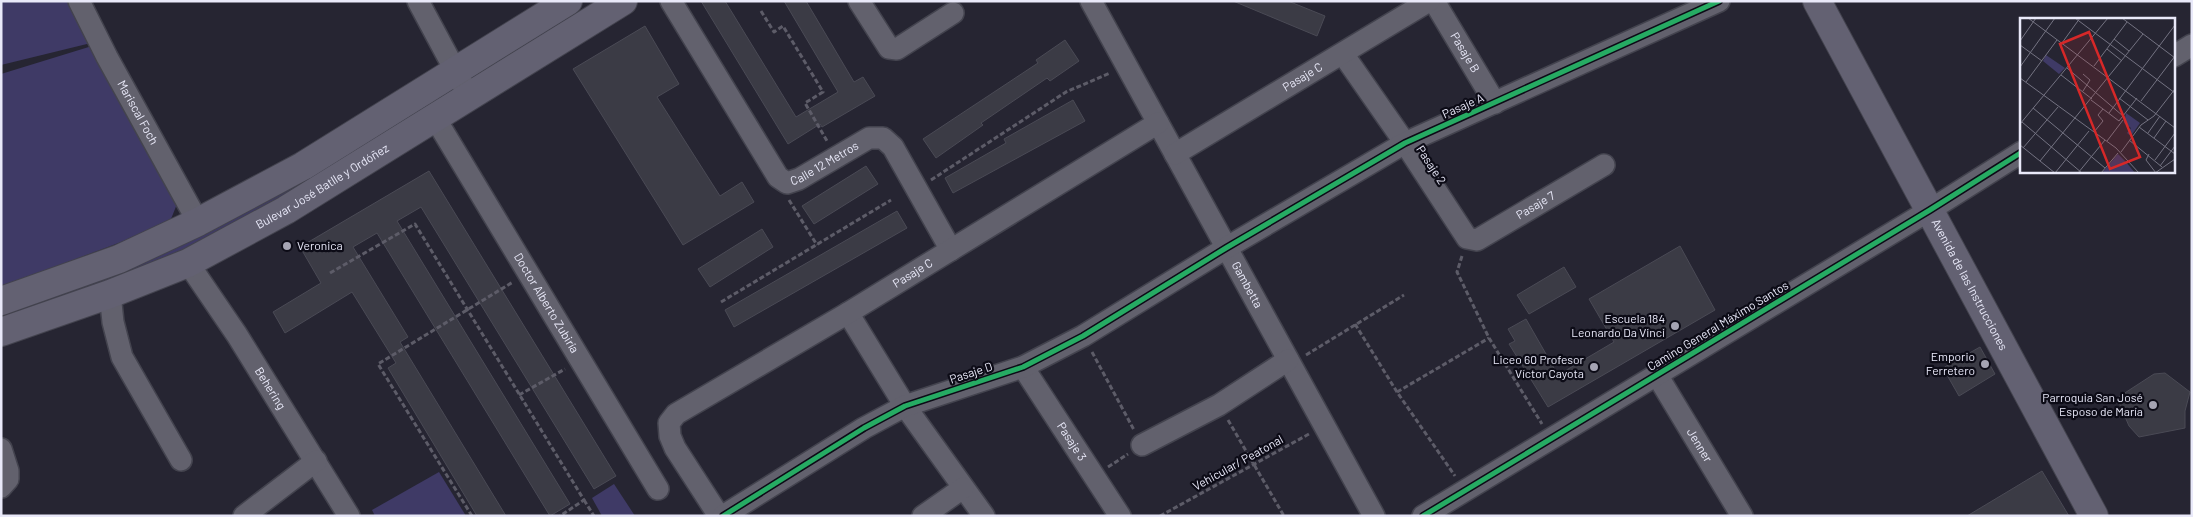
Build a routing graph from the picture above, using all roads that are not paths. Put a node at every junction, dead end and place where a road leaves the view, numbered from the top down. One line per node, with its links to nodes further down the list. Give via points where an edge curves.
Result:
1 (79, 1): 26 (street, Mariscal Foch)
2 (418, 1): 16 (street)
3 (568, 1): 16 (main road)
4 (623, 1): 17 (main road, Bulevar José Batlle y Ordóñez)
5 (672, 1): 29 (street, Calle 12 Metros, via 778,177 787,183 799,179 869,138 883,138 893,147)
6 (859, 1): 12 (street, via 889,48 897,49)
7 (1091, 1): 20 (street, Gambetta)
8 (1429, 1): 14 (street, Pasaje C)
9 (1434, 1): 18 (street, Pasaje B)
10 (1719, 1): 18 (street, Pasaje A)
11 (1817, 1): 25 (main road, Avenida de las Instrucciones)
12 (953, 13)
13 (2192, 45): 15 (street)
14 (1342, 54): 21 (street, Pasaje 2); 23 (street, Pasaje C)
15 (2176, 55)
16 (455, 70): 17 (street); 26 (main road, via 303,166)
17 (470, 96): 19 (main road, Bulevar José Batlle y Ordóñez)
18 (1495, 103): 21 (street, Pasaje A)
19 (435, 118): 30 (main road, Bulevar José Batlle y Ordóñez, via 286,210); 45 (street, Doctor Alberto Zubiría)
20 (1158, 124): 23 (street, Gambetta); 29 (street, Pasaje C)
21 (1405, 143): 27 (street, Pasaje 2); 28 (street, Pasaje A)
22 (2020, 153): 25 (street, Camino General Máximo Santos)
23 (1175, 154): 28 (street, Gambetta)
24 (1604, 165): 27 (street, Pasaje 7, via 1477,240)
25 (1930, 210): 37 (street, Camino General Máximo Santos); 55 (main road, Avenida de las Instrucciones)
26 (198, 222): 32 (main road, via 119,259)
27 (1467, 238)
28 (1226, 248): 35 (street, Gambetta); 36 (street, Pasaje D, via 1083,336)
29 (951, 250): 33 (street, Pasaje C)
30 (188, 263): 31 (main road, Bulevar José Batlle y Ordóñez); 42 (street, Behering)
31 (110, 294): 34 (main road, Bulevar José Batlle y Ordóñez); 41 (street, via 122,357)
32 (1, 301)
33 (848, 313): 38 (street); 48 (street, Pasaje C, via 676,414 669,423 675,448)
34 (1, 332)
35 (1290, 362): 39 (street, via 1219,405); 52 (street, Gambetta)
36 (1023, 366): 38 (street, Pasaje D); 51 (street, Pasaje 3)
37 (1657, 375): 53 (street, Camino General Máximo Santos); 54 (street, Jenner)
38 (905, 406): 44 (street); 48 (street, Pasaje D)
39 (1142, 445)
40 (1, 449): 43 (street, via 8,470 8,480)
41 (181, 460)
42 (316, 461): 46 (street); 47 (street, Behering)
43 (1, 487)
44 (963, 488): 49 (street); 50 (street)
45 (658, 489)
46 (244, 516)
47 (349, 516)
48 (721, 516)
49 (923, 516)
50 (984, 516)
51 (1120, 516)
52 (1374, 516)
53 (1422, 516)
54 (1742, 516)
55 (2094, 516)

